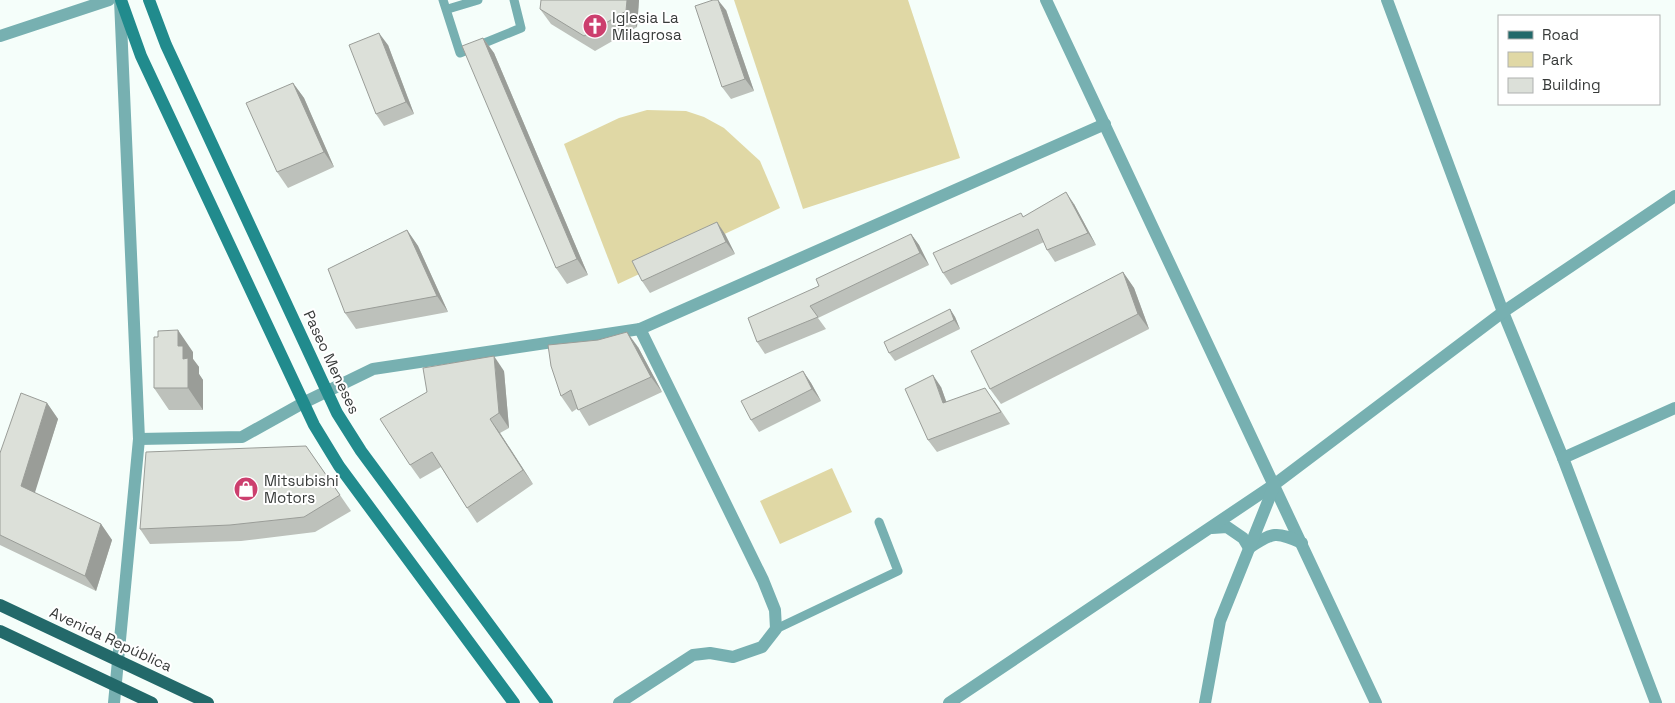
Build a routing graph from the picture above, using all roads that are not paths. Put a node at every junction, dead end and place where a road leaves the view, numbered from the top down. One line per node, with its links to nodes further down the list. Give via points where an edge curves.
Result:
1 (109, 0): 10 (street)
2 (120, 0): 16 (street, via 141,56); 18 (street)
3 (149, 0): 15 (street, Paseo Meneses, via 166,45)
4 (444, 0): 9 (lane)
5 (478, 0): 9 (lane)
6 (514, 0): 9 (lane, via 521,28 460,53)
7 (1046, 0): 11 (street)
8 (1387, 0): 13 (street)
9 (448, 9)
10 (0, 36)
11 (1106, 124): 14 (street); 20 (street)
12 (1675, 196): 13 (street)
13 (1503, 312): 19 (street); 20 (street)
14 (640, 329): 15 (street, via 373,369); 26 (street, via 763,580 775,610)
15 (328, 392): 16 (street); 34 (street, Paseo Meneses, via 361,451)
16 (303, 403): 18 (street, via 242,437); 33 (street, via 339,466)
17 (1675, 408): 19 (street)
18 (140, 439): 28 (street)
19 (1563, 458): 39 (street)
20 (1275, 484): 22 (street); 23 (street); 24 (street)
21 (879, 522): 26 (lane, via 898,572)
22 (1211, 528): 24 (street, via 1227,527 1243,538); 36 (street)
23 (1302, 543): 24 (street, via 1283,534 1267,536); 38 (street)
24 (1249, 548): 37 (street, via 1220,621)
25 (0, 605): 28 (main road, Avenida República)
26 (776, 629): 35 (street, via 762,647 733,658 710,653 693,654)
27 (0, 632): 29 (main road)
28 (117, 660): 29 (street); 32 (main road, Avenida República)
29 (114, 686): 30 (street); 31 (main road)
30 (114, 703)
31 (152, 703)
32 (208, 703)
33 (514, 703)
34 (547, 703)
35 (619, 703)
36 (949, 703)
37 (1205, 703)
38 (1376, 703)
39 (1656, 703)

